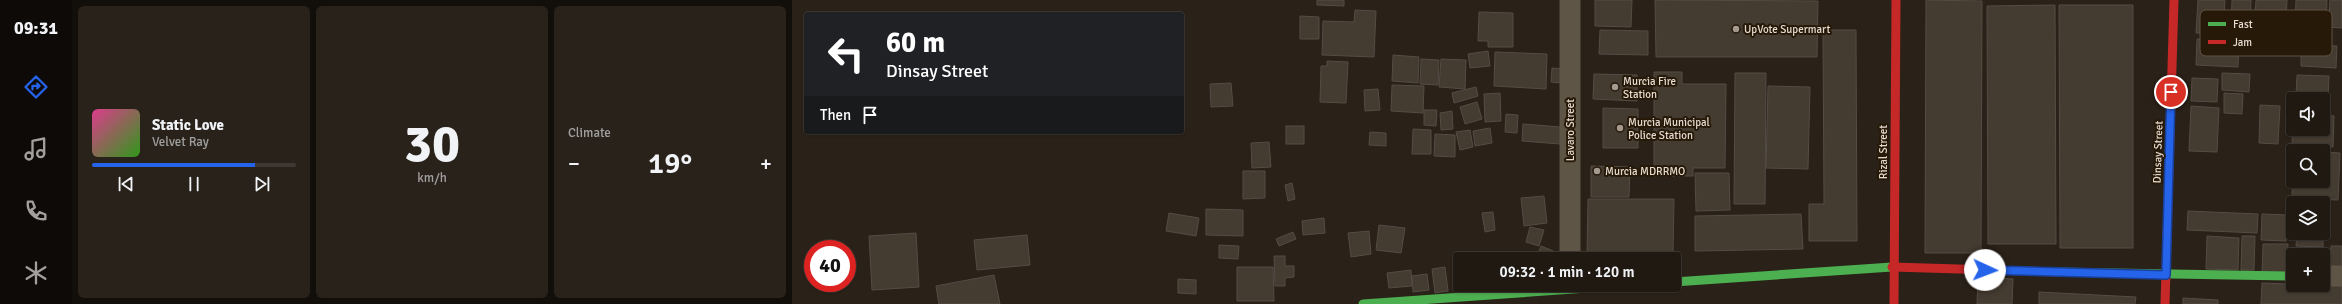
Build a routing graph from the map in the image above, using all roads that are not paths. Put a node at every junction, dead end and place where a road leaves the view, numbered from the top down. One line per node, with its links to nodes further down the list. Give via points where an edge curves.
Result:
1 (1570, 0): 4 (street, Lavaro Street)
2 (1896, 0): 5 (street, Rizal Street)
3 (2174, 0): 6 (street, Dinsay Street)
4 (1570, 252)
5 (1894, 267): 6 (street); 10 (street); 13 (street, Rizal Street)
6 (2166, 275): 7 (street); 14 (street, Dinsay Street)
7 (2286, 276)
8 (2330, 276): 9 (street)
9 (2342, 276)
10 (1681, 282)
11 (1570, 293): 12 (street)
12 (1363, 304)
13 (1894, 304)
14 (2165, 304)

